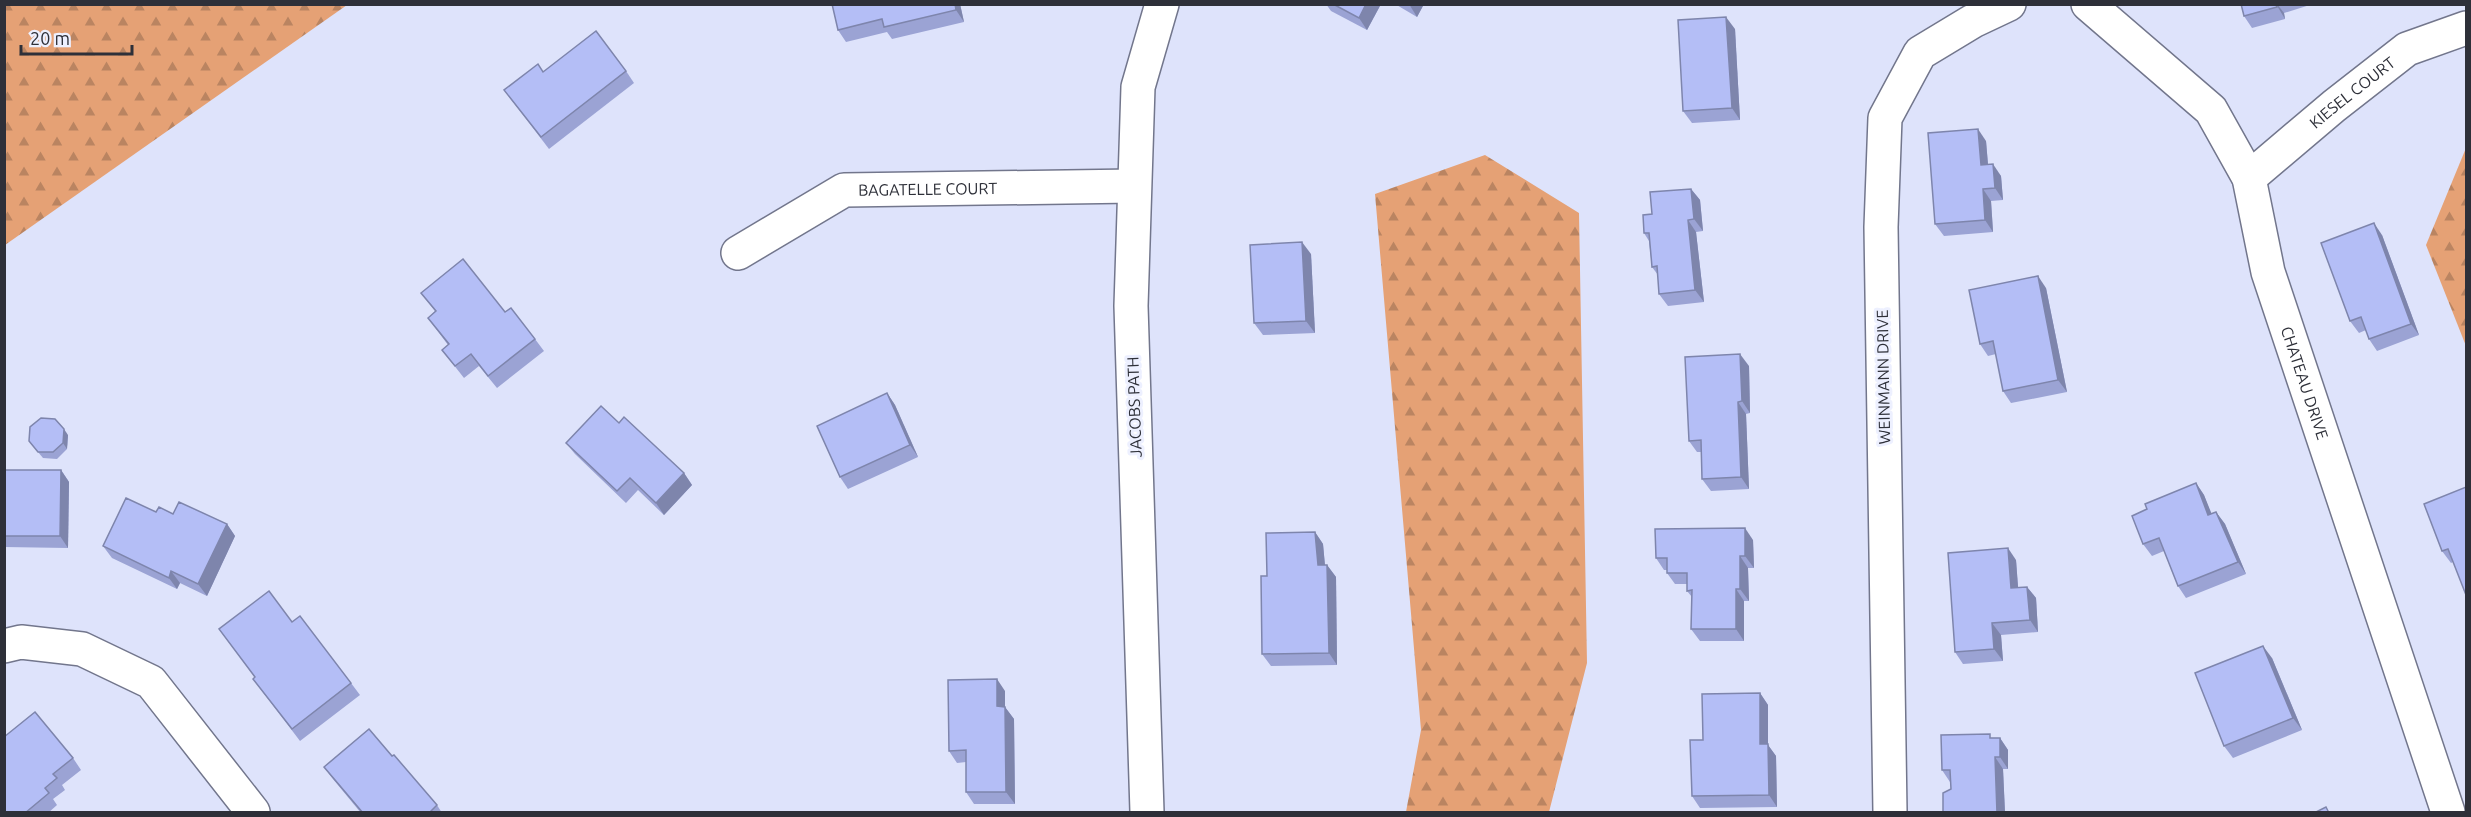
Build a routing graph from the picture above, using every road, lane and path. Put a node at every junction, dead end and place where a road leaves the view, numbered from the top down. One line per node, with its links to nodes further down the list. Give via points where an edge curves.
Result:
1 (1162, 4): 6 (street, JACOBS PATH, via 1138,87)
2 (2009, 4): 11 (street, WEINMANN DRIVE, via 1920,53 1885,118 1881,227)
3 (2088, 4): 5 (street, CHATEAU DRIVE, via 2211,110)
4 (2466, 28): 5 (street, KIESEL COURT, via 2407,49)
5 (2249, 178): 12 (street, CHATEAU DRIVE, via 2268,272)
6 (1134, 186): 7 (street, BAGATELLE COURT, via 844,190); 10 (street, JACOBS PATH, via 1131,306)
7 (738, 253)
8 (4, 646): 9 (street, via 21,642 82,649 151,682)
9 (253, 813)
10 (1147, 813)
11 (1890, 813)
12 (2448, 813)

